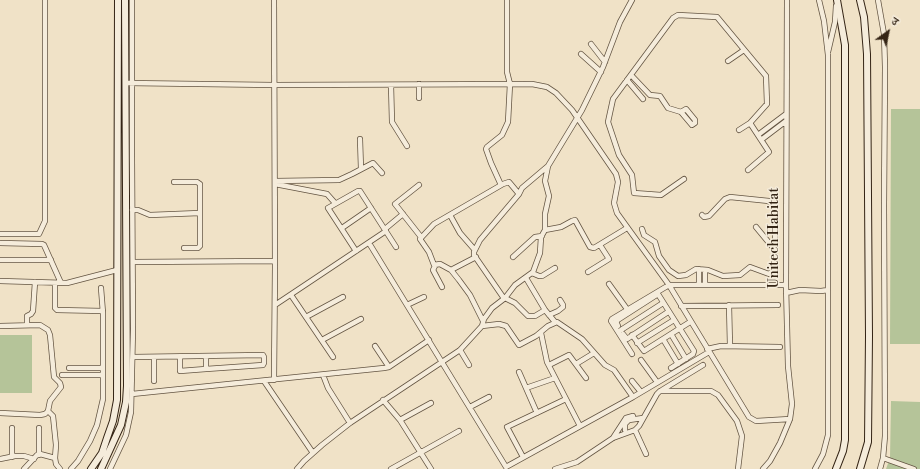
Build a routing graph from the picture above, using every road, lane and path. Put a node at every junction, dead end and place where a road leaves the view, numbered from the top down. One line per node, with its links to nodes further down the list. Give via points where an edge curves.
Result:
1 (46, 0): 64 (street, via 45,221 39,234)
2 (118, 0): 84 (street)
3 (125, 0): 13 (street)
4 (132, 0): 14 (street)
5 (274, 0): 27 (street)
6 (507, 0): 26 (street, via 507,72)
7 (632, 0): 19 (street, via 620,22)
8 (787, 0): 32 (street, Unitech Habitat)
9 (819, 0): 18 (street)
10 (836, 0): 18 (street, via 835,22); 228 (street, via 844,45 845,440)
11 (860, 0): 229 (street, via 867,54 869,336 868,442)
12 (878, 0): 208 (street, via 884,34 885,67)
13 (125, 10): 14 (street); 24 (street)
14 (132, 10): 24 (street)
15 (591, 44): 19 (street)
16 (744, 50): 20 (street); 22 (street, via 717,16 678,15 672,18); 35 (street, via 767,79 767,104)
17 (581, 54): 21 (street)
18 (828, 55): 101 (street)
19 (605, 62): 21 (street)
20 (728, 62)
21 (601, 72): 33 (street)
22 (631, 75): 23 (street); 31 (street, via 650,95 660,96 668,108)
23 (627, 80): 30 (street); 45 (street, via 612,102 608,122 619,156 632,175 634,193 661,194)
24 (129, 83): 27 (street); 53 (street); 198 (street, via 127,386 126,402)
25 (419, 84): 26 (street); 28 (street); 29 (street)
26 (510, 84): 33 (street, via 547,87); 49 (street, via 507,125 502,136 486,149)
27 (274, 85): 28 (street); 47 (street)
28 (392, 85): 40 (street, via 392,122)
29 (419, 98)
30 (643, 99)
31 (681, 112)
32 (786, 114): 34 (street, Unitech Habitat); 37 (street)
33 (578, 117): 41 (street); 60 (street, via 616,174 618,182 614,208)
34 (786, 122): 39 (street); 98 (street, Unitech Habitat)
35 (750, 123): 36 (street); 37 (street)
36 (739, 130)
37 (758, 135): 39 (street)
38 (360, 139): 42 (street)
39 (761, 140): 43 (street, via 770,152)
40 (407, 146)
41 (548, 166): 50 (street, via 523,187); 63 (street, via 545,181 549,196)
42 (361, 169): 44 (street, via 373,163); 47 (street, via 339,180)
43 (748, 170)
44 (382, 173)
45 (684, 180)
46 (174, 182): 54 (street, via 199,182)
47 (275, 183): 51 (street, via 327,194); 79 (street)
48 (419, 185): 55 (street, via 395,203)
49 (501, 185): 50 (street, via 509,182); 56 (street)
50 (519, 194): 72 (street)
51 (335, 204): 52 (street, via 359,190); 59 (street, via 328,208)
52 (371, 208): 59 (street); 62 (street)
53 (132, 210): 54 (street, via 150,215); 80 (street)
54 (200, 213): 71 (street, via 200,246)
55 (403, 214): 62 (street); 66 (street)
56 (450, 215): 66 (street, via 432,226); 72 (street)
57 (702, 215): 73 (street, via 709,216 727,197 768,200 773,207)
58 (756, 227): 73 (street)
59 (342, 228): 74 (street)
60 (627, 228): 69 (street); 96 (street)
61 (642, 229): 83 (street, via 642,233 655,242 659,256 672,273 682,276)
62 (385, 230): 68 (street); 70 (street)
63 (545, 230): 65 (street); 69 (street, via 561,228 575,220 590,247)
64 (0, 234)
65 (542, 236): 76 (street, via 535,238); 88 (street, via 540,253)
66 (421, 237): 81 (street)
67 (0, 243): 78 (street, via 42,244)
68 (369, 243): 74 (street); 111 (street)
69 (600, 245): 87 (street, via 609,259)
70 (396, 246)
71 (184, 248)
72 (474, 249): 75 (street)
73 (775, 250): 86 (street, via 775,267 769,274 750,267 740,275 723,276)
74 (356, 251): 103 (street)
75 (476, 257): 85 (street); 106 (street)
76 (513, 257)
77 (0, 260): 78 (street)
78 (51, 260): 93 (street)
79 (275, 261): 80 (street); 109 (street)
80 (133, 262): 143 (street)
81 (435, 266): 85 (street, via 440,264); 99 (street, via 433,270)
82 (555, 268): 88 (street, via 542,276)
83 (699, 269): 86 (street); 95 (street)
84 (117, 270): 93 (street); 217 (street, via 117,400 108,438)
85 (451, 270): 124 (street, via 470,295)
86 (705, 270): 97 (street)
87 (588, 272)
88 (532, 273): 89 (street)
89 (526, 278): 106 (street, via 515,285); 116 (street)
90 (0, 281): 91 (street)
91 (35, 282): 92 (street); 125 (street, via 33,311 27,316)
92 (55, 282): 93 (street); 115 (street, via 57,310)
93 (61, 283)
94 (610, 284): 114 (street)
95 (699, 284): 96 (street); 97 (street)
96 (669, 285): 112 (street); 114 (street)
97 (705, 285): 98 (street)
98 (786, 285): 102 (street, Unitech Habitat)
99 (442, 286)
100 (101, 288): 115 (street)
101 (828, 290): 102 (street); 227 (street, via 828,438)
102 (786, 293): 189 (street, Unitech Habitat, via 792,404)
103 (291, 295): 109 (street); 119 (street)
104 (343, 297): 119 (street)
105 (424, 297): 111 (street)
106 (504, 298): 116 (street, via 516,304 528,316 537,315); 124 (street, via 491,309)
107 (560, 300): 118 (street, via 563,307)
108 (663, 303): 117 (street); 128 (street); 128 (street, via 657,294 616,321)
109 (275, 305): 169 (street)
110 (778, 305): 113 (street)
111 (407, 306): 134 (street)
112 (681, 306): 113 (street); 123 (street)
113 (729, 306): 137 (street)
114 (627, 309): 142 (street, via 611,320)
115 (103, 310): 158 (street)
116 (545, 310): 118 (street)
117 (668, 312): 121 (street); 131 (street)
118 (549, 315): 122 (street)
119 (306, 317): 133 (street)
120 (361, 319): 133 (street)
121 (674, 320): 127 (street); 135 (street)
122 (555, 322): 129 (street); 141 (street, via 582,339)
123 (690, 322): 127 (street); 140 (street)
124 (483, 324): 129 (street, via 506,326 519,345); 139 (street)
125 (27, 325): 126 (street); 184 (street, via 45,327 50,335 54,377 61,387 50,401)
126 (0, 326)
127 (679, 329): 130 (street); 148 (street, via 694,351)
128 (621, 330): 131 (street, via 626,339)
129 (540, 333): 154 (street)
130 (670, 334): 132 (street); 148 (street)
131 (632, 335): 135 (street)
132 (662, 339): 135 (street, via 644,351); 152 (street)
133 (322, 340): 147 (street)
134 (429, 340): 150 (street); 156 (street)
135 (637, 343)
136 (375, 346): 156 (street)
137 (730, 346): 138 (street); 140 (street)
138 (780, 347)
139 (460, 350): 150 (street); 153 (street)
140 (708, 351): 173 (street); 189 (street, via 751,419)
141 (594, 353): 151 (street); 179 (street, via 616,372)
142 (632, 354)
143 (133, 357): 144 (street); 177 (street)
144 (154, 357): 145 (street); 170 (street)
145 (180, 357): 146 (street); 161 (street)
146 (206, 357): 160 (street); 160 (street, via 263,355 264,363)
147 (333, 357)
148 (686, 359): 152 (street)
149 (641, 360): 173 (street)
150 (443, 362): 181 (street); 183 (street)
151 (576, 364): 154 (street, via 569,355); 168 (street)
152 (678, 364): 159 (street)
153 (469, 365)
154 (548, 365): 167 (street)
155 (703, 365): 175 (street)
156 (389, 367): 165 (street)
157 (69, 368): 158 (street)
158 (102, 368): 164 (street)
159 (671, 368)
160 (206, 369): 161 (street)
161 (180, 371): 166 (street)
162 (519, 372): 174 (street)
163 (62, 375): 164 (street)
164 (103, 375): 216 (street, via 103,399 97,425)
165 (323, 375): 169 (street); 191 (street, via 328,388)
166 (180, 376)
167 (555, 378): 174 (street); 180 (street)
168 (586, 378)
169 (274, 380): 171 (street)
170 (154, 381)
171 (264, 381): 177 (street); 201 (street)
172 (632, 381): 176 (street)
173 (657, 382): 176 (street)
174 (526, 388): 185 (street)
175 (660, 391): 188 (street); 225 (street, via 710,391 718,395 738,423 742,436)
176 (641, 392): 179 (street)
177 (132, 394): 199 (street)
178 (489, 397): 183 (street)
179 (633, 397): 192 (street)
180 (566, 399): 185 (street); 192 (street)
181 (383, 400): 190 (street); 191 (street)
182 (431, 403): 190 (street)
183 (470, 407): 213 (street)
184 (48, 411): 186 (street, via 40,415); 207 (street, via 53,416)
185 (536, 412): 206 (street, via 507,427)
186 (0, 413)
187 (633, 416): 200 (street, via 626,418)
188 (643, 418): 195 (street, via 629,420 625,424); 196 (street)
189 (790, 419): 226 (street, Unitech Habitat, via 778,448)
190 (400, 420): 202 (street)
191 (350, 423): 201 (street)
192 (580, 426): 206 (street)
193 (12, 428): 205 (street)
194 (39, 428): 204 (street)
195 (625, 430)
196 (635, 430): 200 (street); 203 (street)
197 (459, 431): 202 (street)
198 (118, 432): 199 (street); 218 (street)
199 (126, 435): 219 (street)
200 (613, 438): 211 (street)
201 (312, 453): 220 (street)
202 (421, 453): 221 (street); 222 (street)
203 (646, 454)
204 (39, 455): 207 (street, via 45,454); 210 (street)
205 (12, 457): 209 (street); 210 (street, via 24,456)
206 (523, 457): 213 (street)
207 (55, 458): 215 (street)
208 (883, 458): 230 (street); 231 (street)
209 (0, 459)
210 (34, 459): 214 (street)
211 (573, 464): 212 (street); 224 (street)
212 (565, 467): 223 (street)
213 (505, 468)
214 (24, 469)
215 (60, 469)
216 (71, 469)
217 (91, 469)
218 (101, 469)
219 (110, 469)
220 (297, 469)
221 (392, 469)
222 (431, 469)
223 (555, 469)
224 (573, 469)
225 (738, 469)
226 (762, 469)
227 (815, 469)
228 (836, 469)
229 (860, 469)
230 (880, 469)
231 (914, 469)

